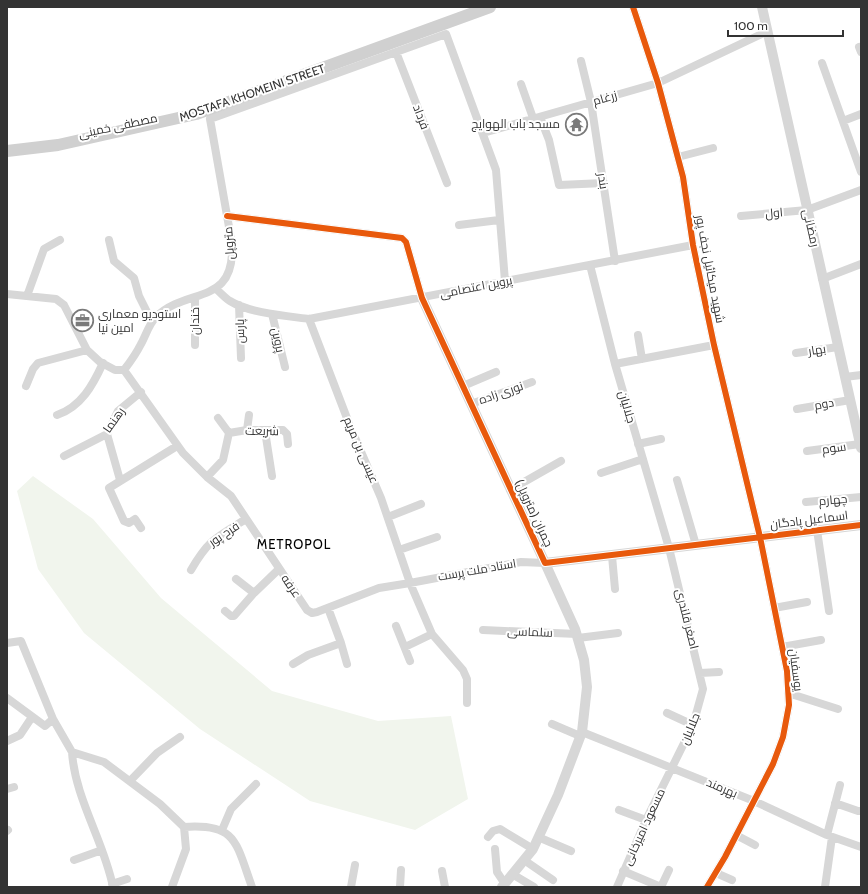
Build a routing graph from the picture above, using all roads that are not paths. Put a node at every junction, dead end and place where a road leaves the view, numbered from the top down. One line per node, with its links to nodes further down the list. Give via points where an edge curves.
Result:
1 (474, 7): 18 (main road, مصطفی خمینی, via 193,110 48,141)
2 (490, 7): 12 (main road, MOSTAFA KHOMEINI STREET)
3 (634, 7): 9 (street, شهید میکائیل نجف پور)
4 (762, 7): 5 (street, رمضانی)
5 (766, 32): 9 (street, زرغام); 27 (street, رمضانی)
6 (396, 52): 15 (street); 17 (street, via 446,34); 24 (street, فرداد)
7 (581, 61): 11 (street, بندر)
8 (822, 63): 16 (street)
9 (658, 83): 11 (street, زرغام); 22 (street, شهید میکائیل نجف پور)
10 (521, 84): 14 (street)
11 (591, 102): 14 (street, زرغام); 25 (street, بندر)
12 (196, 114): 15 (street); 21 (main road, MOSTAFA KHOMEINI STREET, via 58,145)
13 (861, 114): 16 (street)
14 (536, 118): 17 (street, زرغام); 25 (street, via 549,140 559,185)
15 (210, 119): 28 (street, متروپل)
16 (842, 121): 20 (street)
17 (482, 133): 30 (street, via 496,170)
18 (7, 144)
19 (713, 148): 22 (street)
20 (858, 151): 23 (street)
21 (7, 152)
22 (678, 157): 34 (street, شهید میکائیل نجف پور)
23 (861, 172)
24 (447, 183)
25 (604, 183): 35 (street, بندر)
26 (861, 190): 27 (street, اول)
27 (807, 210): 29 (street, اول); 38 (street, رمضانی)
28 (227, 216): 40 (street, متروپل, via 233,260 228,276); 44 (street, via 402,238 406,242)
29 (741, 216)
30 (499, 220): 31 (street); 39 (street)
31 (459, 225)
32 (60, 240): 42 (street, via 44,249)
33 (109, 240): 48 (street, via 114,261 134,278 138,296)
34 (693, 245): 35 (street, پروین اعتصامی); 51 (street, شهید میکائیل نجف پور)
35 (615, 261): 37 (street, پروین اعتصامی)
36 (861, 264): 38 (street)
37 (590, 265): 39 (street, پروین اعتصامی); 58 (street, جلالیان)
38 (822, 279): 52 (street, رمضانی)
39 (504, 282): 44 (street, پروین اعتصامی)
40 (216, 289): 43 (street, متروپل); 45 (street, پروین اعتصامی, via 231,302)
41 (7, 294): 42 (street)
42 (27, 296): 53 (street, via 56,299 64,305)
43 (195, 297): 48 (street, متروپل, via 171,306); 50 (street, خندان)
44 (422, 298): 47 (street, پروین اعتصامی); 66 (street, چمران (متروپل))
45 (240, 305): 46 (street, پروین اعتصامی); 55 (street, پارس)
46 (272, 314): 47 (street, پروین اعتصامی); 59 (street, پروین)
47 (309, 319): 97 (street, عیسی بن مریم)
48 (152, 322): 60 (street, متروپل, via 134,358)
49 (638, 335): 56 (street)
50 (195, 345)
51 (714, 345): 56 (street); 103 (street, شهید میکائیل نجف پور)
52 (838, 347): 54 (street, بهار); 63 (street, رمضانی)
53 (87, 350): 57 (street); 65 (street, via 38,363)
54 (796, 353)
55 (241, 358)
56 (642, 359): 58 (street)
57 (103, 363): 60 (street, via 115,370); 71 (street, via 85,395 65,412)
58 (615, 364): 81 (street, جلالیان)
59 (285, 366)
60 (124, 370): 67 (street, عرفه)
61 (496, 372): 66 (street)
62 (861, 375): 63 (street)
63 (845, 377): 68 (street, رمضانی)
64 (532, 382): 69 (street, نوری زاده)
65 (26, 386)
66 (463, 386): 69 (street, چمران (متروپل))
67 (141, 392): 78 (street, رهنما, via 118,411); 82 (street, عرفه)
68 (850, 400): 70 (street, دوم); 74 (street, رمضانی)
69 (471, 404): 93 (street, چمران (متروپل))
70 (797, 409)
71 (56, 415)
72 (249, 415): 75 (street)
73 (218, 418): 77 (street)
74 (858, 421): 83 (street, رمضانی)
75 (247, 430): 76 (street, شریعت); 77 (street, شریعت)
76 (264, 431): 80 (street, شریعت, via 285,432); 89 (street)
77 (229, 432): 90 (street, شریعت, via 223,460)
78 (107, 434): 85 (street, رهنما); 91 (street)
79 (661, 439): 81 (street)
80 (288, 444)
81 (638, 444): 86 (street, جلالیان)
82 (177, 446): 90 (street, عرفه); 91 (street)
83 (861, 446): 84 (street, سوم)
84 (807, 451)
85 (64, 456)
86 (643, 459): 88 (street); 105 (street, جلالیان)
87 (562, 461): 93 (street)
88 (601, 472)
89 (272, 476)
90 (207, 477): 98 (street, عرفه, via 231,496)
91 (120, 480): 100 (street, via 110,485 110,491 124,521 129,524 135,519)
92 (677, 480): 104 (street)
93 (510, 490): 108 (street, چمران (متروپل))
94 (861, 497): 95 (street, چهارم)
95 (806, 502)
96 (421, 504): 97 (street)
97 (388, 517): 106 (street, عیسی بن مریم)
98 (246, 519): 109 (street, عرفه); 110 (street, فرح پور, via 204,547)
99 (861, 525): 101 (street, اسماعیل پادگان)
100 (141, 528)
101 (817, 530): 103 (street, اسماعیل پادگان); 119 (street)
102 (437, 537): 106 (street)
103 (760, 537): 104 (street, چمران (متروپل)); 117 (street, یوسفیان)
104 (696, 544): 105 (street, چمران (متروپل))
105 (669, 548): 107 (street, چمران (متروپل)); 134 (street, اصغر قلندری)
106 (399, 550): 112 (street, عیسی بن مریم)
107 (612, 556): 108 (street, چمران (متروپل)); 113 (street)
108 (545, 563): 112 (street, استاد ملت پرست, via 521,562); 124 (street, چمران (متروپل))
109 (279, 569): 114 (street); 116 (street, عرفه, via 307,610 312,613)
110 (191, 570)
111 (236, 579): 114 (street)
112 (410, 583): 116 (street, عرفه, via 379,588); 123 (street)
113 (615, 589)
114 (254, 593): 118 (street, via 234,616)
115 (807, 602): 117 (street)
116 (328, 608): 127 (street)
117 (774, 608): 129 (street, یوسفیان)
118 (225, 611)
119 (829, 611)
120 (396, 626): 128 (street)
121 (483, 630): 124 (street, سلماسی)
122 (618, 632): 124 (street, سلماسی)
123 (432, 634): 128 (street); 138 (street, via 463,670 467,679)
124 (578, 636): 145 (street, چمران (متروپل), via 587,687)
125 (821, 640): 129 (street)
126 (7, 642): 142 (street, via 21,641)
127 (342, 643): 131 (street, via 308,655); 132 (street)
128 (405, 647): 130 (street)
129 (782, 647): 136 (street, یوسفیان)
130 (410, 661)
131 (293, 664)
132 (347, 664)
133 (719, 672): 134 (street)
134 (700, 673): 135 (street, اصغر قلندری)
135 (704, 689): 144 (street, جلالیان)
136 (788, 693): 139 (street); 153 (street, یوسفیان, via 789,705 783,737)
137 (7, 698): 141 (street)
138 (467, 703)
139 (838, 709)
140 (667, 713): 144 (street)
141 (32, 717): 142 (street, via 45,726); 147 (street, via 20,735)
142 (53, 719): 148 (street)
143 (552, 724): 145 (street, بهرمند)
144 (693, 725): 149 (street, جلالیان)
145 (581, 734): 149 (street, بهرمند); 163 (street, چمران (متروپل), via 558,795)
146 (180, 737): 150 (street, via 157,753)
147 (7, 741)
148 (72, 752): 150 (street, via 104,762); 168 (street, via 77,780)
149 (673, 768): 153 (street, بهرمند); 157 (street, مسعود امیرخانی)
150 (130, 781): 158 (street)
151 (256, 784): 159 (street, via 232,809)
152 (840, 785): 154 (street)
153 (754, 802): 160 (street, یوسفیان); 161 (street, بهرمند)
154 (835, 803): 156 (street); 161 (street)
155 (619, 810): 157 (street)
156 (861, 811)
157 (646, 820): 176 (street, مسعود امیرخانی)
158 (184, 827): 159 (street, via 203,826); 184 (street, via 186,849)
159 (222, 830): 185 (street, via 229,834 236,846)
160 (736, 835): 164 (street); 177 (street, یوسفیان)
161 (830, 836): 165 (street, بهرمند); 192 (street)
162 (488, 837): 167 (street, via 493,830 500,829)
163 (538, 837): 167 (street, چمران (متروپل)); 169 (street)
164 (755, 845)
165 (861, 847)
166 (495, 849): 182 (street, via 497,872)
167 (533, 849): 171 (street, چمران (متروپل))
168 (102, 850): 170 (street); 183 (street)
169 (571, 851)
170 (74, 860)
171 (524, 860): 178 (street, چمران (متروپل)); 180 (street)
172 (356, 865): 186 (street)
173 (401, 870): 187 (street)
174 (669, 870): 176 (street, via 662,887)
175 (442, 871): 188 (street)
176 (623, 871): 190 (street, مسعود امیرخانی)
177 (716, 873): 181 (street); 191 (street, یوسفیان)
178 (512, 874): 182 (street, چمران (متروپل)); 189 (street)
179 (127, 879): 183 (street)
180 (553, 880)
181 (732, 880)
182 (503, 885)
183 (113, 886)
184 (172, 887)
185 (252, 887)
186 (351, 887)
187 (400, 887)
188 (445, 887)
189 (534, 887)
190 (617, 887)
191 (707, 887)
192 (825, 887)

